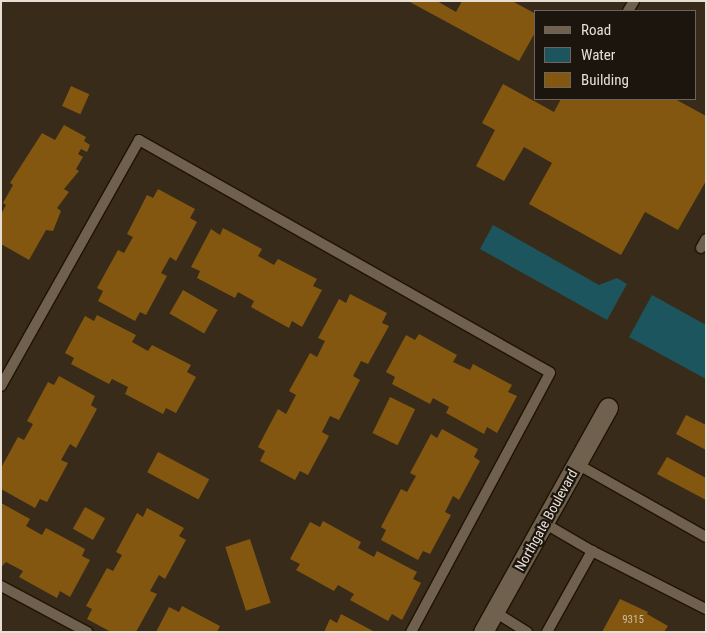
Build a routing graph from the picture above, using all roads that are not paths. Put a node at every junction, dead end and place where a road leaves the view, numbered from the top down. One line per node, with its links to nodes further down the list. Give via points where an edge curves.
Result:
1 (1, 386): 11 (lane, via 139,140 550,373)
2 (608, 407): 3 (street, Northgate Boulevard)
3 (577, 464): 4 (street, Northgate Boulevard); 5 (lane)
4 (544, 523): 6 (lane); 9 (street, Northgate Boulevard)
5 (706, 537)
6 (592, 551): 8 (lane); 14 (lane)
7 (1, 586): 10 (lane)
8 (706, 609)
9 (495, 612): 12 (street, Northgate Boulevard); 13 (lane)
10 (87, 632)
11 (411, 632)
12 (483, 632)
13 (527, 632)
14 (547, 632)

